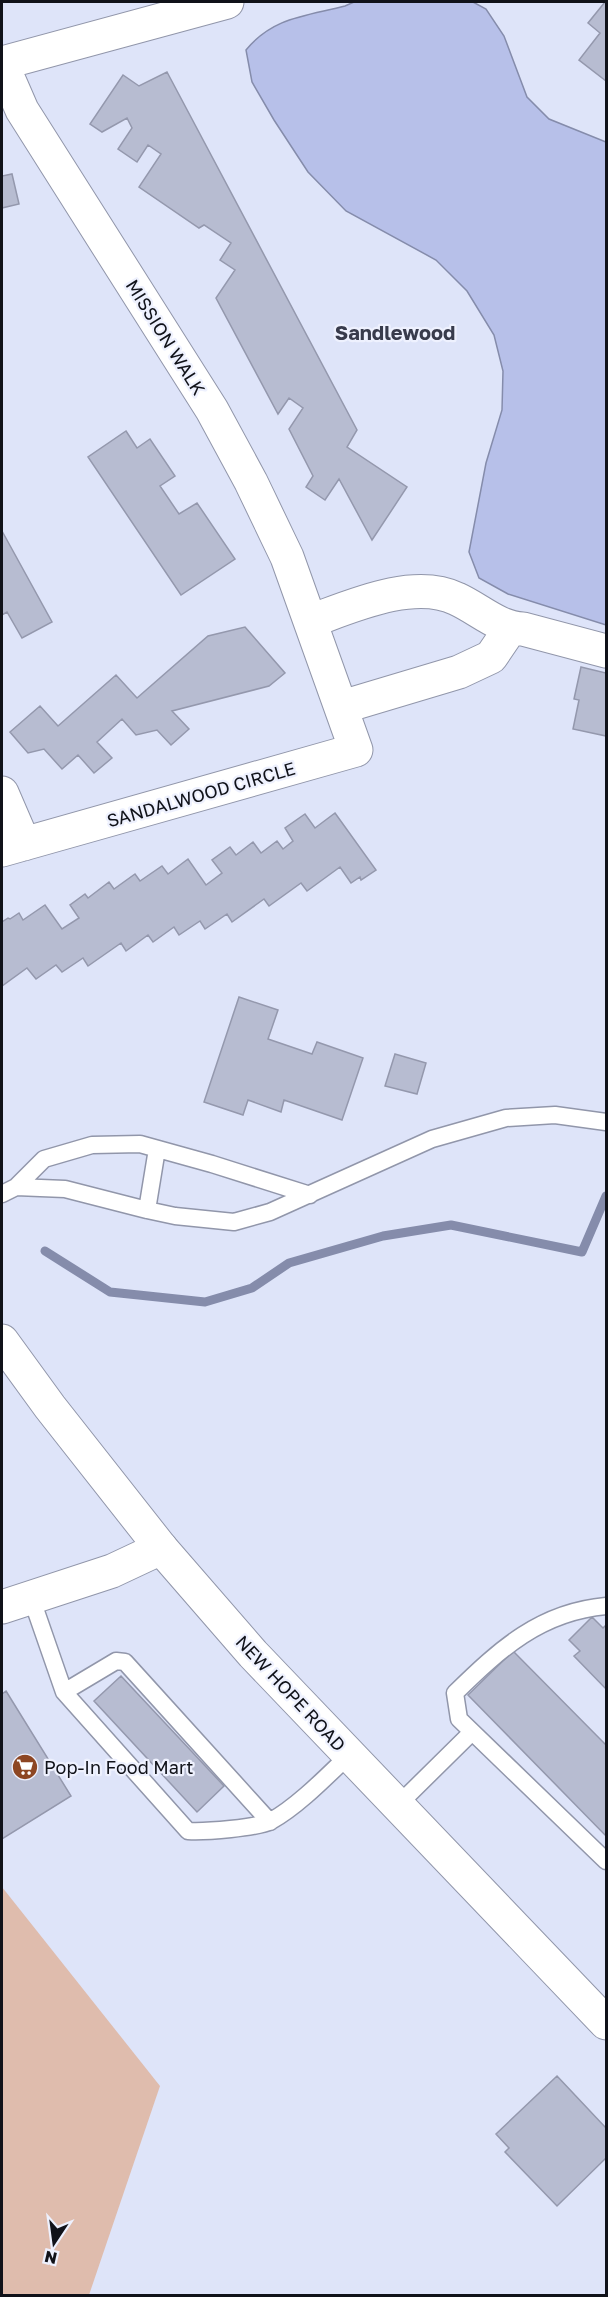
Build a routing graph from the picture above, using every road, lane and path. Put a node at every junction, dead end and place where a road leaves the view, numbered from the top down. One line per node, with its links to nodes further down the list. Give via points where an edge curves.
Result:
1 (227, 2): 2 (street)
2 (2, 63): 3 (street, MISSION WALK, via 22,110 212,410 277,536)
3 (311, 621): 4 (street, via 376,598 430,591 456,598); 6 (street, SANDALWOOD CIRCLE)
4 (510, 628): 5 (street); 6 (street, via 491,657 459,672)
5 (606, 651)
6 (342, 707): 8 (street, SANDALWOOD CIRCLE, via 356,750)
7 (2, 793): 8 (street)
8 (13, 847)
9 (606, 1122): 12 (lane, via 555,1115 506,1118 432,1139)
10 (157, 1149): 11 (lane, via 140,1144 92,1145 44,1159); 12 (lane); 13 (lane)
11 (9, 1190): 13 (lane, via 64,1189)
12 (310, 1195): 13 (lane, via 234,1222)
13 (147, 1210)
14 (2, 1341): 15 (street, NEW HOPE ROAD)
15 (161, 1548): 16 (street, via 112,1571); 20 (street, NEW HOPE ROAD, via 253,1654)
16 (16, 1602): 18 (lane)
17 (606, 1606): 19 (lane, via 582,1608 544,1622 497,1653 455,1693 459,1719)
18 (64, 1692): 22 (lane, via 188,1831 206,1833); 22 (lane, via 116,1661 125,1662)
19 (472, 1732): 21 (lane); 23 (lane)
20 (349, 1755): 21 (street, NEW HOPE ROAD); 22 (lane)
21 (398, 1805): 24 (street, NEW HOPE ROAD)
22 (270, 1822)
23 (606, 1861)
24 (606, 2023)

